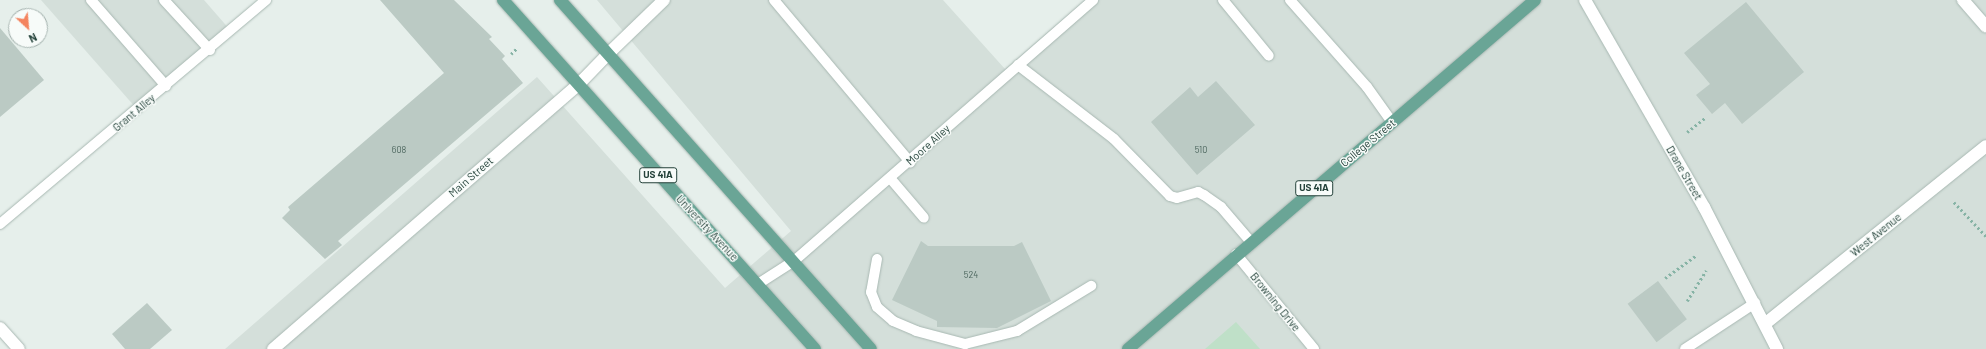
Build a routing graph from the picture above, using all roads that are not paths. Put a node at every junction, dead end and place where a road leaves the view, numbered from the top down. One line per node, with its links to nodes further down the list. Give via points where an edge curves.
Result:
1 (91, 0): 19 (lane)
2 (164, 0): 15 (lane)
3 (266, 0): 15 (lane, Grant Alley)
4 (503, 0): 20 (main road, University Avenue / US 41A)
5 (560, 0): 16 (main road)
6 (664, 0): 16 (street, Main Street)
7 (774, 0): 23 (lane)
8 (1093, 0): 18 (lane, Moore Alley)
9 (1223, 0): 17 (lane)
10 (1290, 0): 21 (lane, via 1367,87)
11 (1535, 0): 21 (main road, College Street / US 41A)
12 (1585, 0): 33 (street, Drane Street)
13 (1963, 0): 14 (street)
14 (1986, 26)
15 (210, 50): 19 (lane, Grant Alley)
16 (608, 55): 20 (street, Main Street); 30 (main road)
17 (1269, 56)
18 (1018, 65): 23 (lane, Moore Alley); 27 (lane, via 1114,139 1170,196 1177,198 1198,192 1204,195 1221,207)
19 (166, 86): 26 (lane, Grant Alley)
20 (577, 86): 31 (main road, University Avenue / US 41A); 37 (street, Main Street)
21 (1392, 122): 27 (main road, College Street / US 41A)
22 (1986, 146): 34 (street, West Avenue)
23 (910, 162): 24 (lane, Moore Alley)
24 (890, 178): 25 (lane); 30 (lane, Moore Alley)
25 (924, 218)
26 (0, 224)
27 (1251, 242): 28 (main road, College Street / US 41A)
28 (1236, 254): 40 (main road, College Street / US 41A); 41 (lane, Browning Drive)
29 (877, 259): 32 (lane, via 872,292 877,307 893,321 916,331 965,344 1024,328)
30 (794, 261): 31 (lane, Moore Alley); 39 (main road)
31 (758, 284): 38 (main road, University Avenue / US 41A)
32 (1091, 286)
33 (1755, 303): 34 (street, Drane Street); 42 (lane)
34 (1766, 323): 43 (street, Drane Street)
35 (0, 328): 36 (street)
36 (19, 349)
37 (272, 349)
38 (815, 349)
39 (871, 349)
40 (1128, 349)
41 (1314, 349)
42 (1685, 349)
43 (1777, 349)

